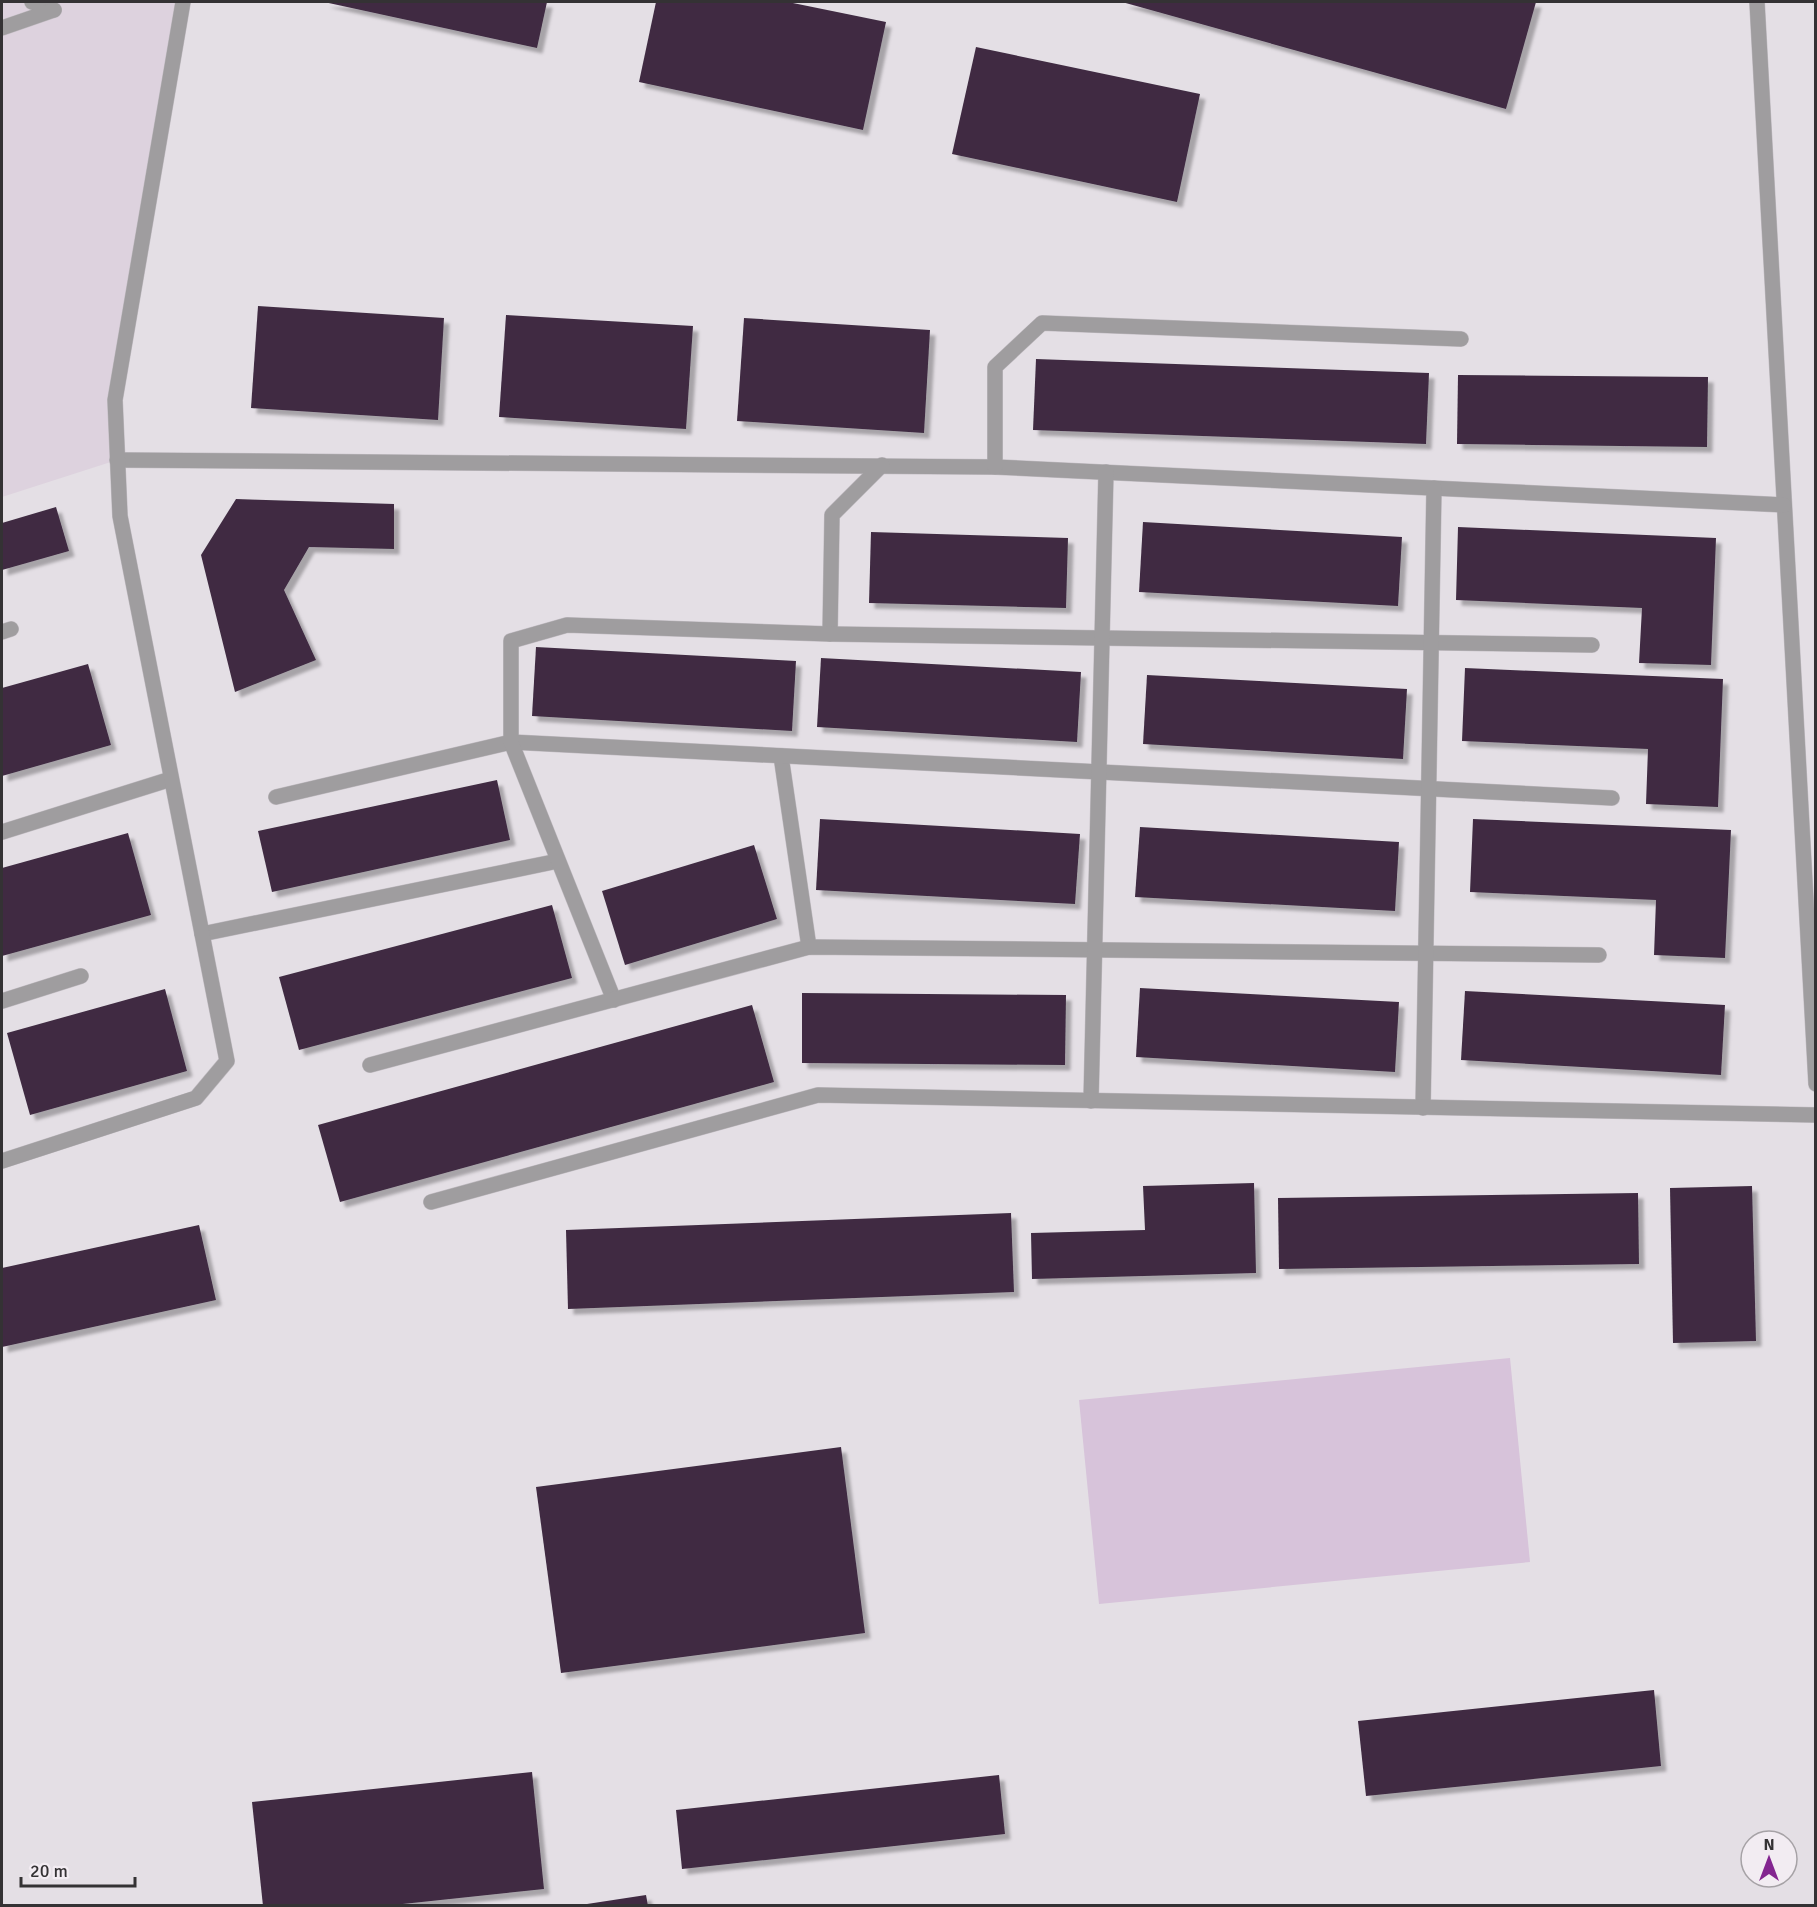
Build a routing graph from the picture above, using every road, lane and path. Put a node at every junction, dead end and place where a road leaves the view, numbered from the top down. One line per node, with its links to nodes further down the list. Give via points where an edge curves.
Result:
1 (32, 2): 4 (street)
2 (183, 2): 7 (street, via 115,400)
3 (1757, 2): 12 (street)
4 (56, 6): 5 (street)
5 (2, 28)
6 (1461, 339): 9 (street, via 1042,323 995,367)
7 (117, 460): 8 (street); 20 (street, via 120,516)
8 (882, 465): 9 (street); 13 (street, via 832,515)
9 (995, 467): 10 (street)
10 (1106, 472): 11 (street); 14 (street)
11 (1434, 488): 12 (street); 15 (street)
12 (1784, 505): 35 (street)
13 (830, 634): 14 (street); 17 (street, via 567,625 511,641)
14 (1102, 638): 15 (street); 19 (street)
15 (1431, 642): 16 (street); 21 (street)
16 (1592, 645)
17 (511, 742): 18 (street); 22 (street); 25 (street)
18 (781, 756): 19 (street); 27 (street)
19 (1099, 771): 21 (street); 28 (street)
20 (171, 779): 24 (street); 26 (street)
21 (1429, 788): 23 (street); 29 (street)
22 (276, 797)
23 (1612, 798)
24 (2, 832)
25 (558, 861): 26 (street); 32 (street)
26 (202, 934): 39 (street, via 227,1061 196,1098)
27 (809, 947): 28 (street); 32 (street)
28 (1094, 950): 29 (street); 36 (street)
29 (1426, 953): 30 (street); 37 (street)
30 (1599, 955)
31 (81, 976): 33 (street)
32 (614, 1000): 34 (street)
33 (2, 1001)
34 (370, 1065)
35 (1815, 1084)
36 (1091, 1101): 37 (street); 40 (street, via 818,1095)
37 (1423, 1108): 38 (street)
38 (1815, 1115)
39 (2, 1161)
40 (431, 1202)

